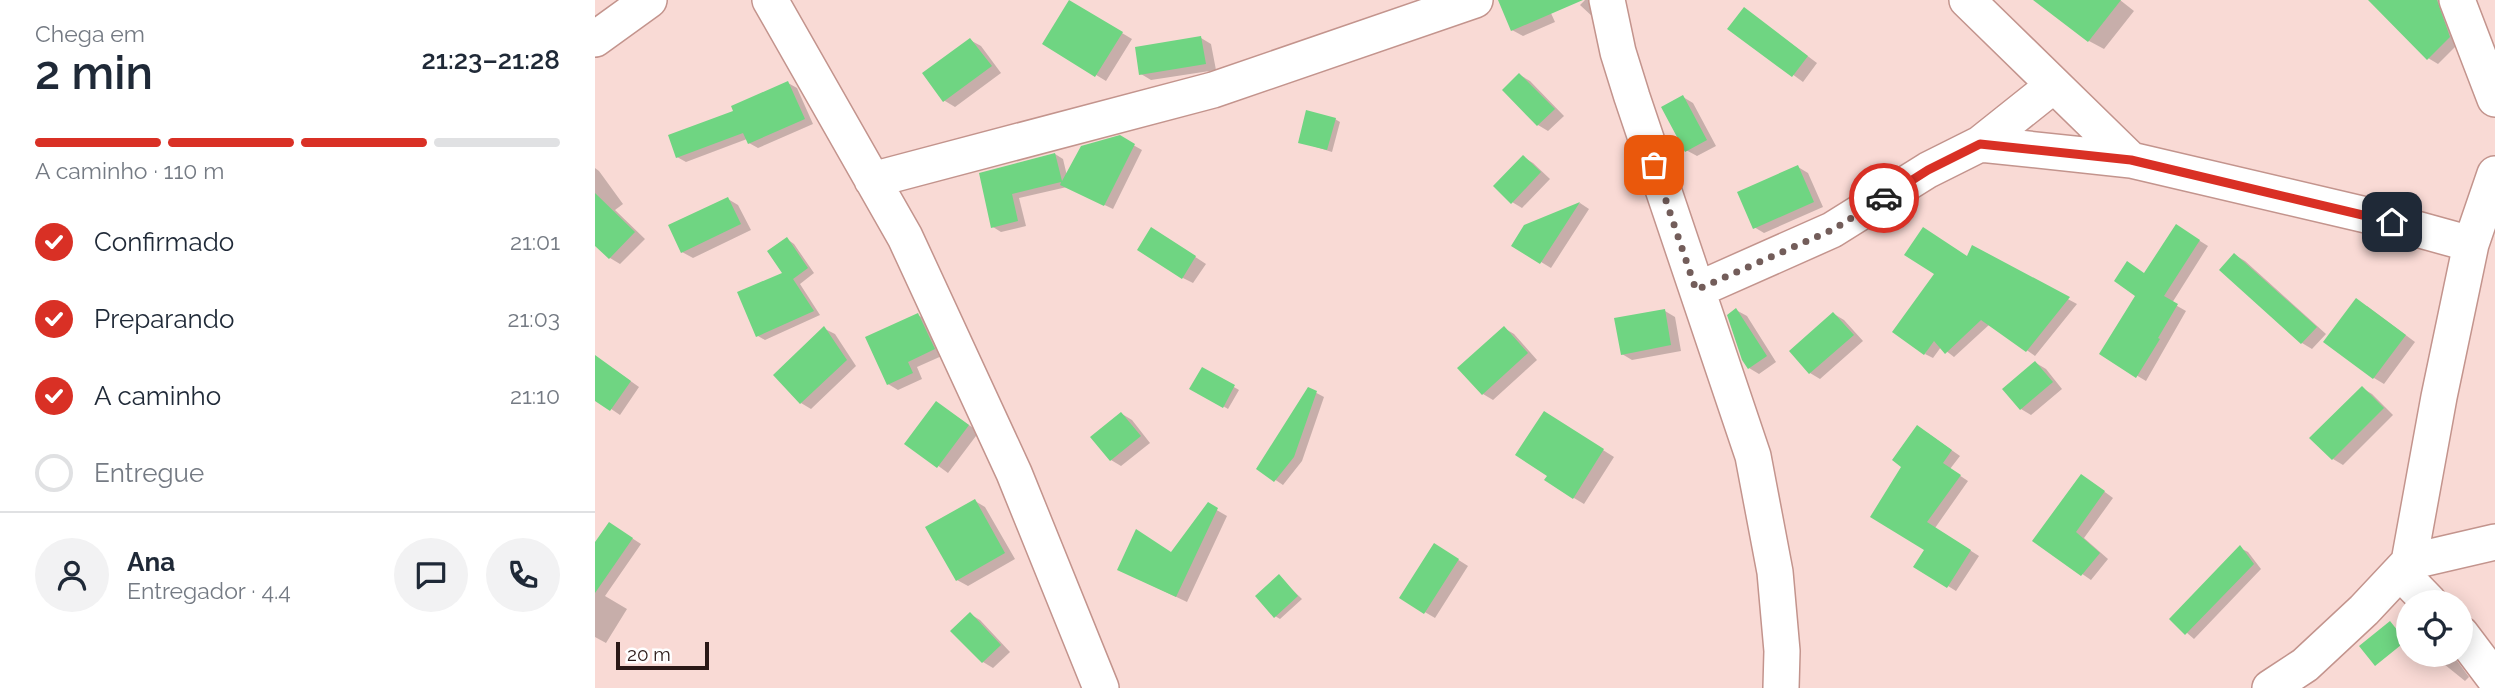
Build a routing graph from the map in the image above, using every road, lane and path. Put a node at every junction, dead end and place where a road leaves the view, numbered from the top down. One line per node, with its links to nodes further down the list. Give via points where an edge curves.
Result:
1 (649, 0): 7 (street)
2 (770, 0): 13 (street)
3 (1475, 0): 13 (street, via 1213,90)
4 (1608, 0): 15 (street, via 1625,75)
5 (1967, 0): 8 (street)
6 (2457, 0): 9 (street)
7 (595, 39)
8 (2054, 85): 10 (street); 11 (street)
9 (2495, 99)
10 (1980, 144): 11 (street); 15 (street, via 1928,170 1832,230)
11 (2131, 160): 14 (street)
12 (2495, 174): 14 (street)
13 (872, 180): 21 (street, via 905,237 1014,473)
14 (2471, 244): 17 (street)
15 (1696, 290): 22 (street, via 1753,456 1775,572)
16 (2495, 542): 17 (street)
17 (2404, 567): 18 (street); 23 (street, via 2305,665)
18 (2420, 590)
19 (2473, 651): 20 (street)
20 (2495, 679)
21 (1101, 688)
22 (1781, 688)
23 (2270, 688)

